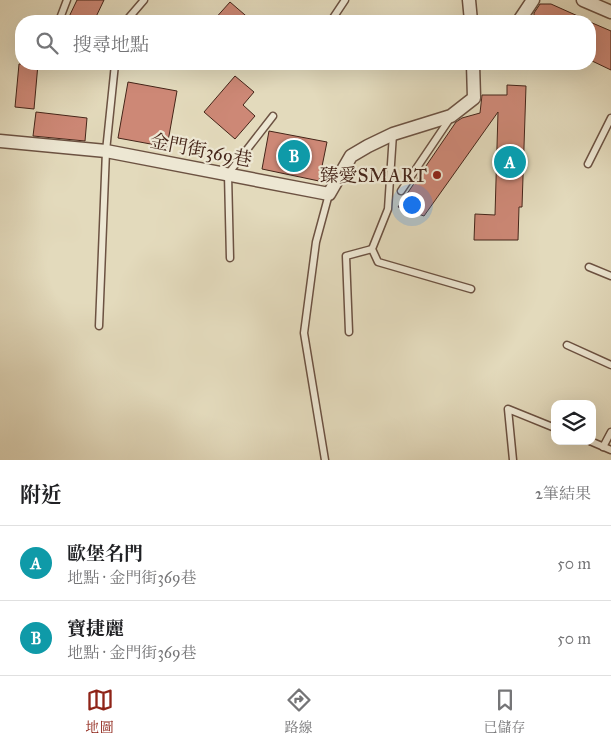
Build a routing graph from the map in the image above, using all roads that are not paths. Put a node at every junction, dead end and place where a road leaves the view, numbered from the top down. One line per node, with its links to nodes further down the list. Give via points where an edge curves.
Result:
1 (68, 0): 8 (lane)
2 (144, 0): 9 (lane)
3 (345, 0): 10 (lane)
4 (469, 0): 11 (street)
5 (533, 0): 12 (street)
6 (583, 0): 7 (street)
7 (611, 12)
8 (62, 15)
9 (131, 15)
10 (335, 15)
11 (470, 15)
12 (523, 15)
13 (114, 70): 20 (lane)
14 (473, 70): 16 (street, via 474,98)
15 (273, 116): 22 (lane)
16 (451, 116): 18 (street); 23 (lane)
17 (611, 118): 21 (lane)
18 (393, 134): 24 (street, via 351,156); 25 (lane, via 388,209)
19 (0, 141): 20 (street, 金門街369巷)
20 (106, 151): 22 (street, 金門街369巷); 30 (lane)
21 (588, 164)
22 (228, 174): 24 (street, 金門街369巷); 26 (lane)
23 (400, 191)
24 (329, 194): 39 (lane, via 316,242 304,333)
25 (372, 249): 29 (lane, via 378,262); 31 (lane, via 346,256)
26 (230, 258)
27 (589, 267): 28 (lane)
28 (611, 276)
29 (470, 290)
30 (99, 326)
31 (349, 332)
32 (567, 346): 33 (lane)
33 (611, 365)
34 (551, 426): 40 (lane, via 508,409)
35 (611, 432): 37 (lane)
36 (596, 443): 37 (lane)
37 (603, 446): 38 (lane)
38 (611, 450)
39 (325, 460)
40 (513, 460)

